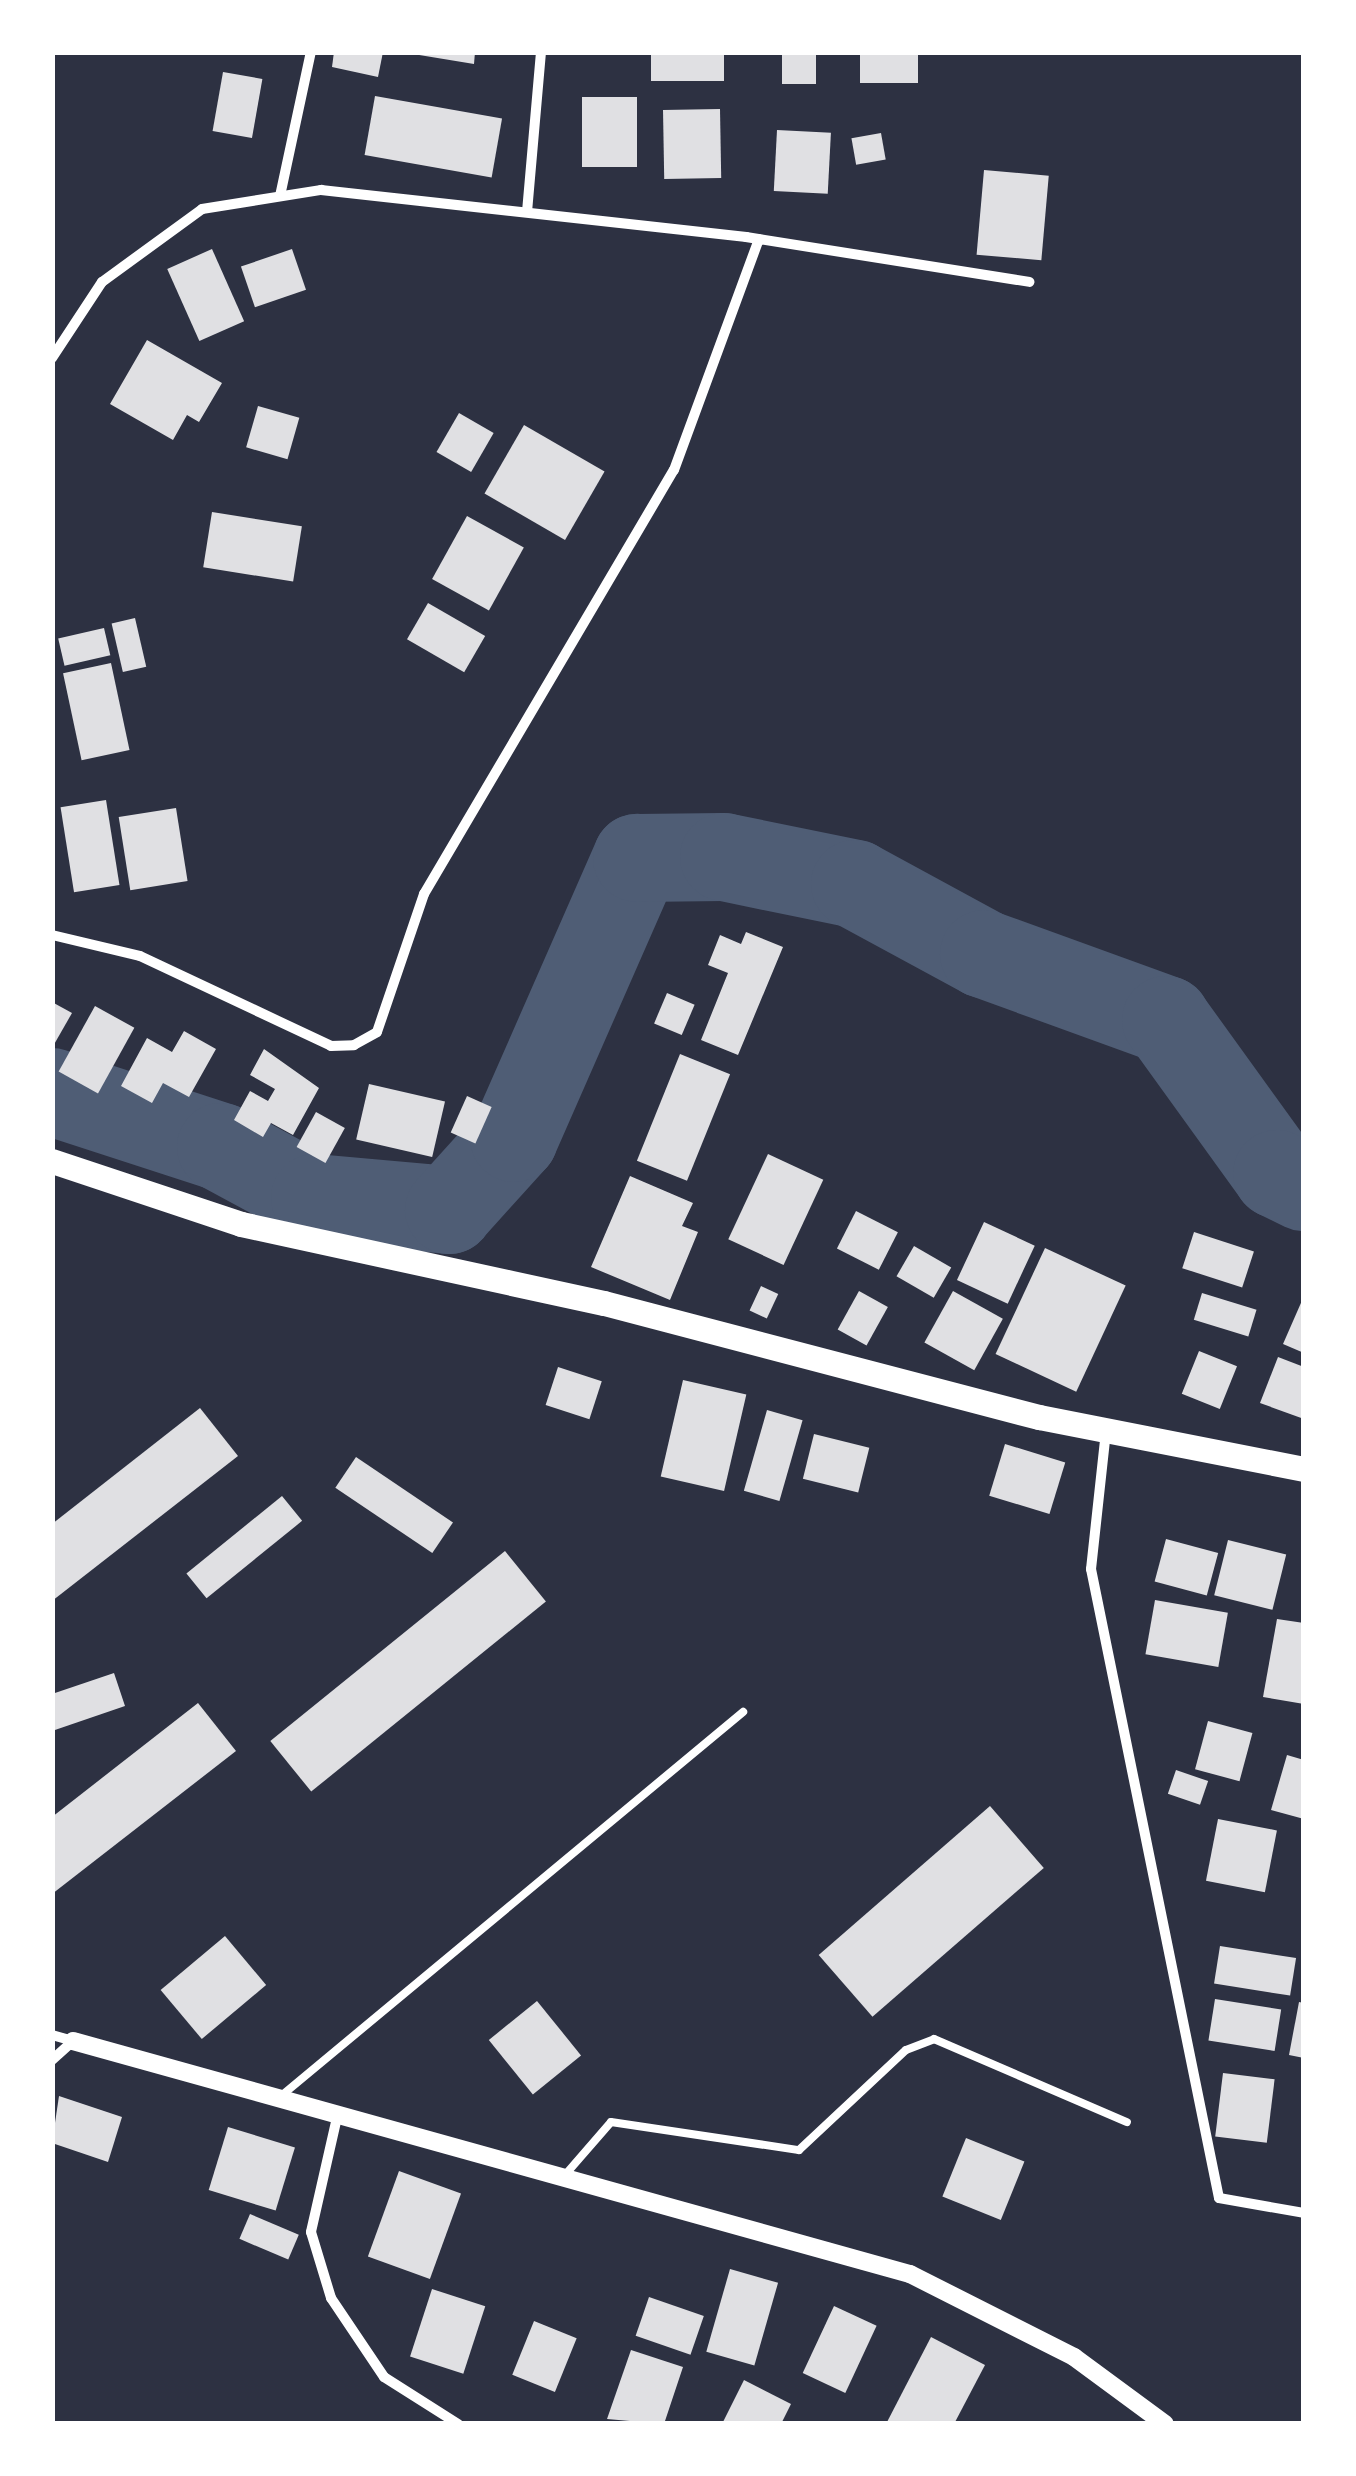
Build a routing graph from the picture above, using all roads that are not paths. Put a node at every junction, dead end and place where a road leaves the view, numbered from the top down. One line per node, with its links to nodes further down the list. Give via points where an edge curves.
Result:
1 (311, 52): 3 (street)
2 (540, 52): 4 (street)
3 (280, 196): 4 (street, via 322,190); 7 (street, via 202,209 102,282)
4 (527, 212): 5 (street)
5 (759, 239): 6 (street); 8 (street, via 674,470 424,894 378,1032 354,1046 331,1046 140,956)
6 (1029, 282)
7 (52, 358)
8 (52, 935)
9 (52, 1160): 10 (main road, via 241,1224 604,1303)
10 (1106, 1430): 11 (main road); 20 (street, via 1091,1569 1219,2198)
11 (1304, 1469)
12 (743, 1712): 16 (lane)
13 (52, 2036): 14 (street)
14 (73, 2041): 15 (street); 16 (street)
15 (52, 2060)
16 (280, 2096): 17 (street)
17 (338, 2112): 19 (street); 21 (street, via 311,2232 332,2298 384,2377)
18 (1127, 2122): 19 (lane, via 934,2039 906,2050 798,2150 611,2122)
19 (565, 2175): 22 (street, via 910,2274 1074,2357)
20 (1304, 2213)
21 (458, 2424)
22 (1165, 2424)

